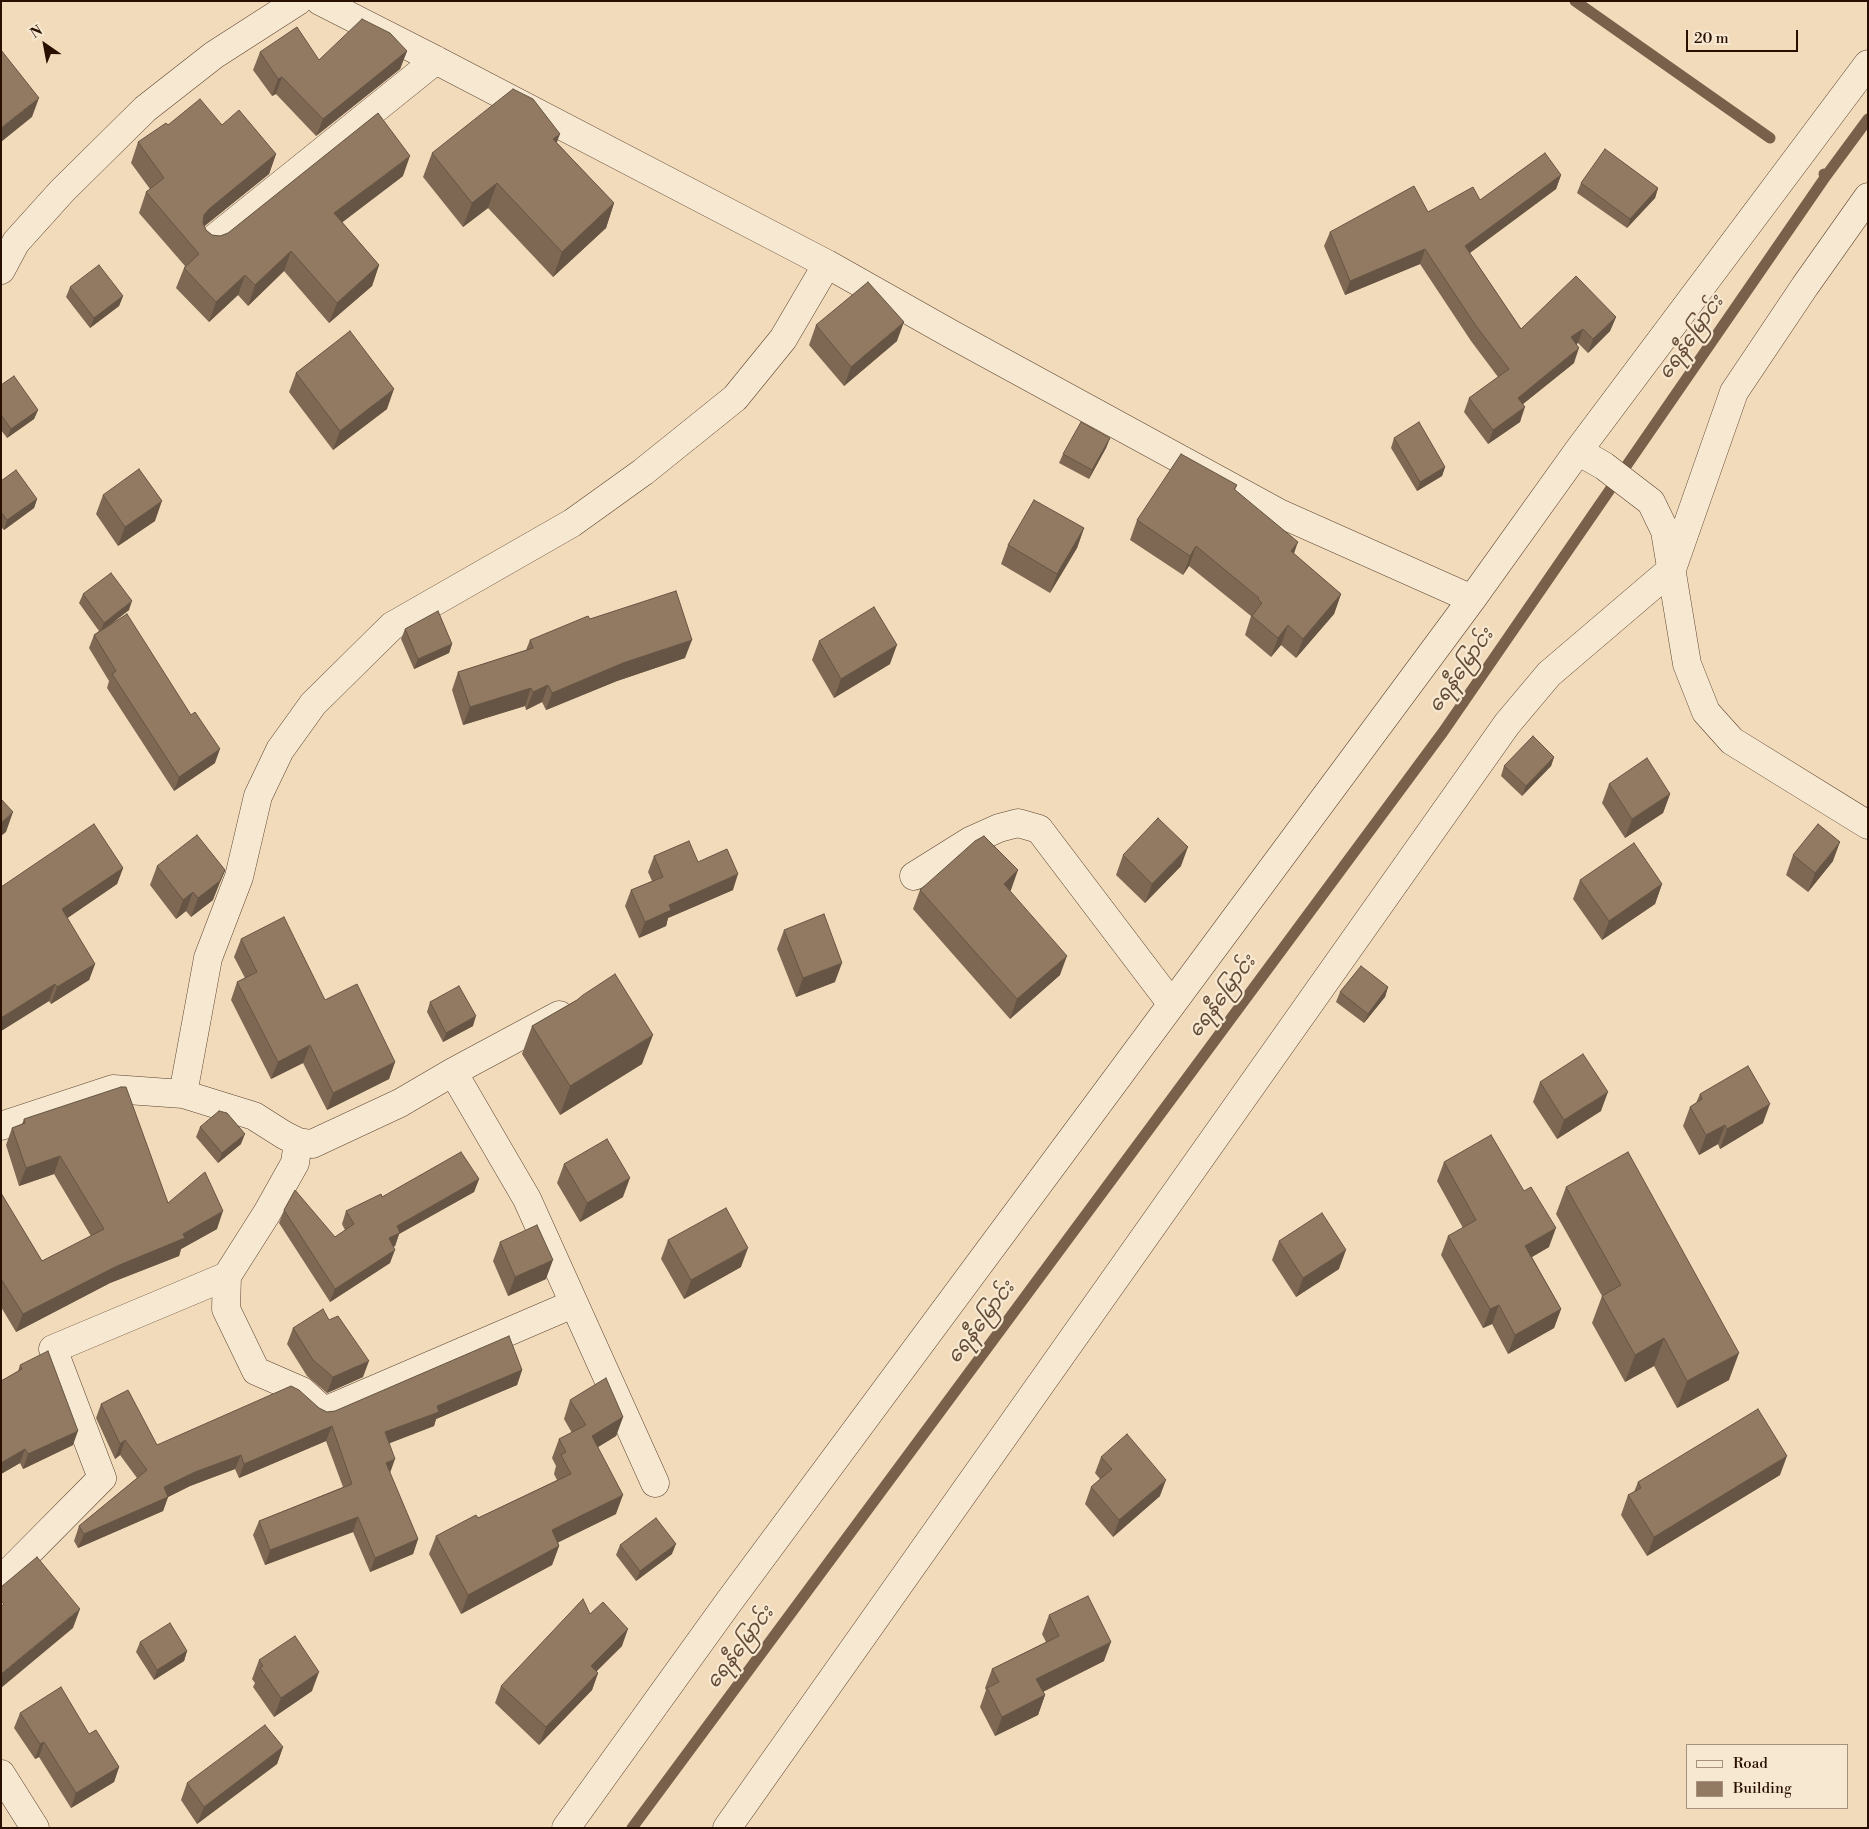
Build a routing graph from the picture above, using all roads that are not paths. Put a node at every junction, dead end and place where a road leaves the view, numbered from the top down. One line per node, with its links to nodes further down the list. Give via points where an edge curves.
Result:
1 (298, 1): 8 (street, via 214,55 145,109 16,242)
2 (320, 1): 3 (street)
3 (436, 60): 6 (street); 7 (street)
4 (1868, 64): 9 (street)
5 (1868, 197): 10 (street, via 1734,392)
6 (212, 241)
7 (827, 264): 11 (street, via 1279,513); 17 (street, via 783,339 735,398 572,523 392,626 313,704 280,750 258,796 239,876 208,958)
8 (1, 270)
9 (1578, 451): 10 (street, via 1604,466 1651,502 1665,531); 11 (street)
10 (1672, 569): 12 (street, via 1687,664 1706,712 1732,741); 27 (street, via 1549,674 1507,724)
11 (1472, 599): 14 (street)
12 (1868, 825)
13 (914, 876): 14 (street, via 970,841 998,828 1018,823 1039,829)
14 (1172, 1003): 26 (street)
15 (559, 1015): 16 (street)
16 (453, 1072): 19 (street, via 400,1103 332,1136 312,1144); 21 (street, via 527,1199)
17 (183, 1094): 18 (street, via 113,1090); 19 (street, via 254,1116)
18 (1, 1126)
19 (298, 1142): 20 (street, via 295,1163)
20 (227, 1276): 21 (street, via 226,1309 256,1371 302,1391 324,1411); 23 (street, via 53,1350 102,1478)
21 (573, 1304): 22 (street)
22 (655, 1483)
23 (1, 1580)
24 (1, 1774): 25 (street)
25 (35, 1828)
26 (566, 1828)
27 (727, 1828)

